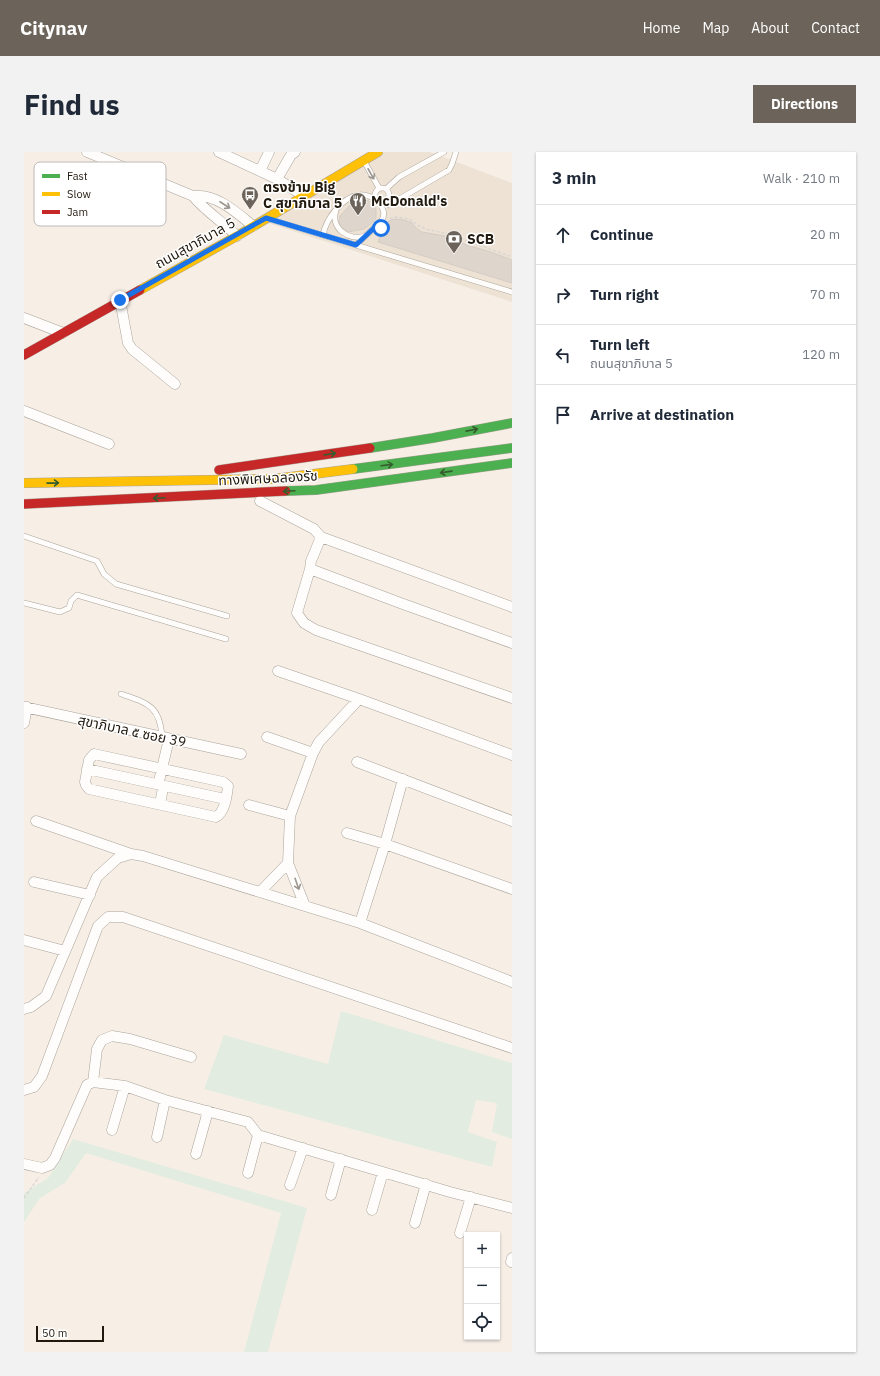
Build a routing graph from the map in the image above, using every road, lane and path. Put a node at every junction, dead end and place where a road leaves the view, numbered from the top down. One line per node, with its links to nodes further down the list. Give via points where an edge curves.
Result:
1 (87, 152): 9 (street)
2 (220, 152): 10 (street)
3 (269, 152): 10 (street)
4 (295, 152): 11 (street)
5 (378, 152): 8 (main road, ถนนสุขาภิบาล 5)
6 (444, 152): 14 (lane, via 399,177)
7 (456, 152): 18 (lane, via 448,170)
8 (364, 160): 13 (lane, one-way to 13); 16 (main road, ถนนสุขาภิบาล 5)
9 (111, 162)
10 (260, 171): 11 (street)
11 (277, 179): 16 (street)
12 (166, 185): 15 (street)
13 (379, 188): 14 (lane); 17 (lane, via 375,194 377,200 384,202)
14 (386, 189): 17 (lane)
15 (193, 196): 22 (street, one-way to 22, via 218,201); 24 (street)
16 (304, 196): 20 (main road, ถนนสุขาภิบาล 5)
17 (389, 197): 18 (lane)
18 (389, 205): 21 (lane)
19 (336, 210): 21 (lane, via 361,194 371,197 380,204); 23 (lane, via 326,222); 25 (lane, via 335,223 341,232 354,238)
20 (266, 218): 22 (main road, ถนนสุขาภิบาล 5); 23 (lane)
21 (386, 219): 25 (lane); 27 (path, via 409,219 426,229 448,234)
22 (253, 226): 24 (main road, ถนนสุขาภิบาล 5)
23 (323, 235): 26 (lane)
24 (237, 236): 29 (main road, ถนนสุขาภิบาล 5)
25 (366, 236): 26 (lane)
26 (356, 245): 28 (lane)
27 (512, 257)
28 (512, 292)
29 (120, 300): 31 (main road, ถนนสุขาภิบาล 5); 33 (street, via 128,343)
30 (24, 318): 31 (street)
31 (63, 333): 32 (main road, ถนนสุขาภิบาล 5)
32 (24, 355)
33 (175, 384)
34 (24, 411): 36 (street)
35 (512, 422): 41 (main road, one-way to 35, via 238,468 426,439)
36 (109, 444)
37 (512, 448): 41 (main road, ทางพิเศษฉลองรัช, one-way to 37, via 274,480)
38 (512, 463): 43 (main road, ทางพิเศษฉลองรัช, one-way to 43, via 316,490)
39 (512, 470): 42 (street, via 339,496)
40 (24, 483): 41 (main road, ทางพิเศษฉลองรัช, one-way to 41)
41 (83, 483)
42 (260, 501): 44 (street); 46 (street, via 314,529)
43 (24, 504)
44 (24, 511)
45 (24, 536): 50 (lane, via 97,561 104,574 116,584)
46 (321, 537): 47 (street, via 310,561); 49 (street)
47 (310, 569): 52 (street); 55 (street, via 297,613 304,623 316,630)
48 (24, 603): 51 (lane, via 60,612 69,608 77,595)
49 (512, 607)
50 (227, 616)
51 (226, 639)
52 (512, 643)
53 (278, 670): 56 (street)
54 (121, 694): 60 (lane, via 145,702 156,712)
55 (512, 698)
56 (359, 699): 61 (street, via 319,742); 63 (street)
57 (26, 707): 58 (street); 60 (street, สุขาภิบาล ๕ ซอย 39)
58 (24, 722)
59 (267, 737): 61 (street)
60 (166, 738): 62 (street, สุขาภิบาล ๕ ซอย 39); 65 (street)
61 (313, 753): 72 (street)
62 (241, 754)
63 (512, 755)
64 (357, 762): 67 (street)
65 (162, 768): 66 (street, via 94,754); 68 (street, via 159,781); 69 (street, via 223,782 228,786)
66 (87, 769): 68 (street); 70 (street, via 85,782 89,788)
67 (404, 779): 74 (street); 76 (street)
68 (162, 786): 69 (street); 70 (street)
69 (225, 799): 70 (street, via 223,809 216,817)
70 (160, 804)
71 (249, 804): 72 (street)
72 (290, 816): 78 (street)
73 (36, 821): 77 (street)
74 (512, 821)
75 (347, 833): 76 (street)
76 (385, 844): 80 (street); 84 (street)
77 (131, 854): 81 (street); 82 (street, via 118,858 108,866 97,878)
78 (288, 863): 81 (street); 83 (street, one-way to 83)
79 (34, 882): 82 (street)
80 (512, 889)
81 (260, 892): 83 (street)
82 (90, 895): 86 (street)
83 (305, 906): 84 (street)
84 (360, 923): 87 (street)
85 (24, 940): 86 (street)
86 (65, 951): 88 (street, via 46,996)
87 (512, 982)
88 (24, 1009)
89 (512, 1048): 93 (street, via 123,917 108,917 98,926 42,1076 34,1087)
90 (191, 1057): 91 (street, via 112,1036 102,1040 97,1049)
91 (93, 1082): 92 (street); 103 (street, via 87,1085 55,1158 50,1165)
92 (125, 1086): 94 (street); 96 (street)
93 (24, 1090)
94 (165, 1100): 95 (street); 98 (street)
95 (208, 1112): 97 (street, via 248,1122); 100 (street)
96 (112, 1130)
97 (258, 1135): 99 (street); 105 (street)
98 (157, 1137)
99 (303, 1148): 101 (street); 107 (street)
100 (196, 1154)
101 (341, 1159): 104 (street); 108 (street)
102 (24, 1164): 103 (street)
103 (42, 1168): 110 (path, via 42,1174)
104 (383, 1172): 106 (street); 112 (street)
105 (248, 1173)
106 (426, 1184): 109 (street); 113 (street)
107 (290, 1185)
108 (331, 1195)
109 (471, 1197): 111 (street); 114 (street)
110 (24, 1198)
111 (512, 1208)
112 (372, 1210)
113 (415, 1224)
114 (460, 1233)

